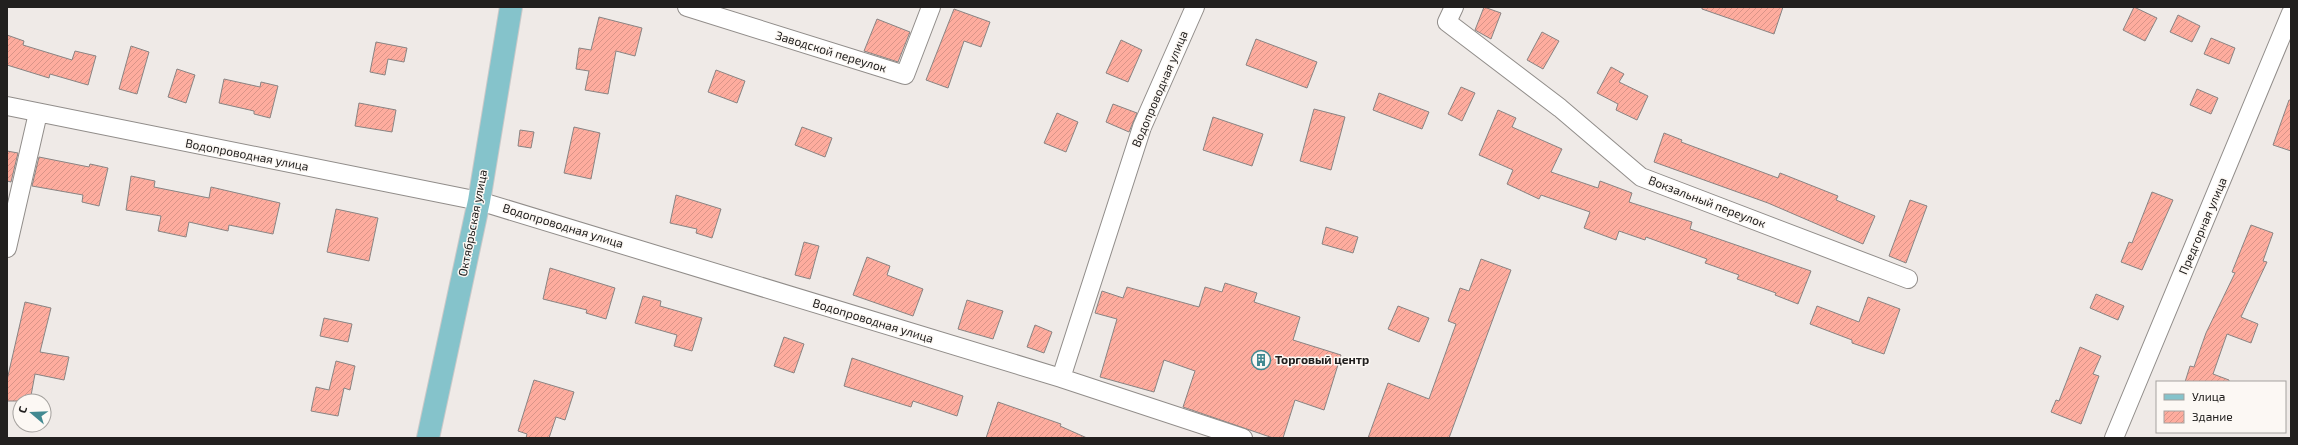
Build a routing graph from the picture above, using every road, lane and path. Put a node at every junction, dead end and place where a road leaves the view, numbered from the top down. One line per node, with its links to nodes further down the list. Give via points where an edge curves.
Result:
1 (511, 7): 9 (main road, Октябрьская улица)
2 (687, 7): 3 (street, Заводской переулок, via 905,75)
3 (931, 7)
4 (1195, 7): 12 (street, Водопроводная улица, via 1142,127)
5 (1454, 7): 11 (street, Вокзальный переулок, via 1447,22 1560,108 1641,177)
6 (2291, 13): 15 (street, Предгорная улица)
7 (7, 106): 8 (street, Водопроводная улица)
8 (38, 113): 9 (street, Водопроводная улица); 10 (street)
9 (479, 201): 12 (street, Водопроводная улица); 14 (main road, Октябрьская улица)
10 (7, 248)
11 (1908, 279)
12 (1061, 378): 13 (street, Водопроводная улица)
13 (1234, 437)
14 (428, 438)
15 (2114, 438)

